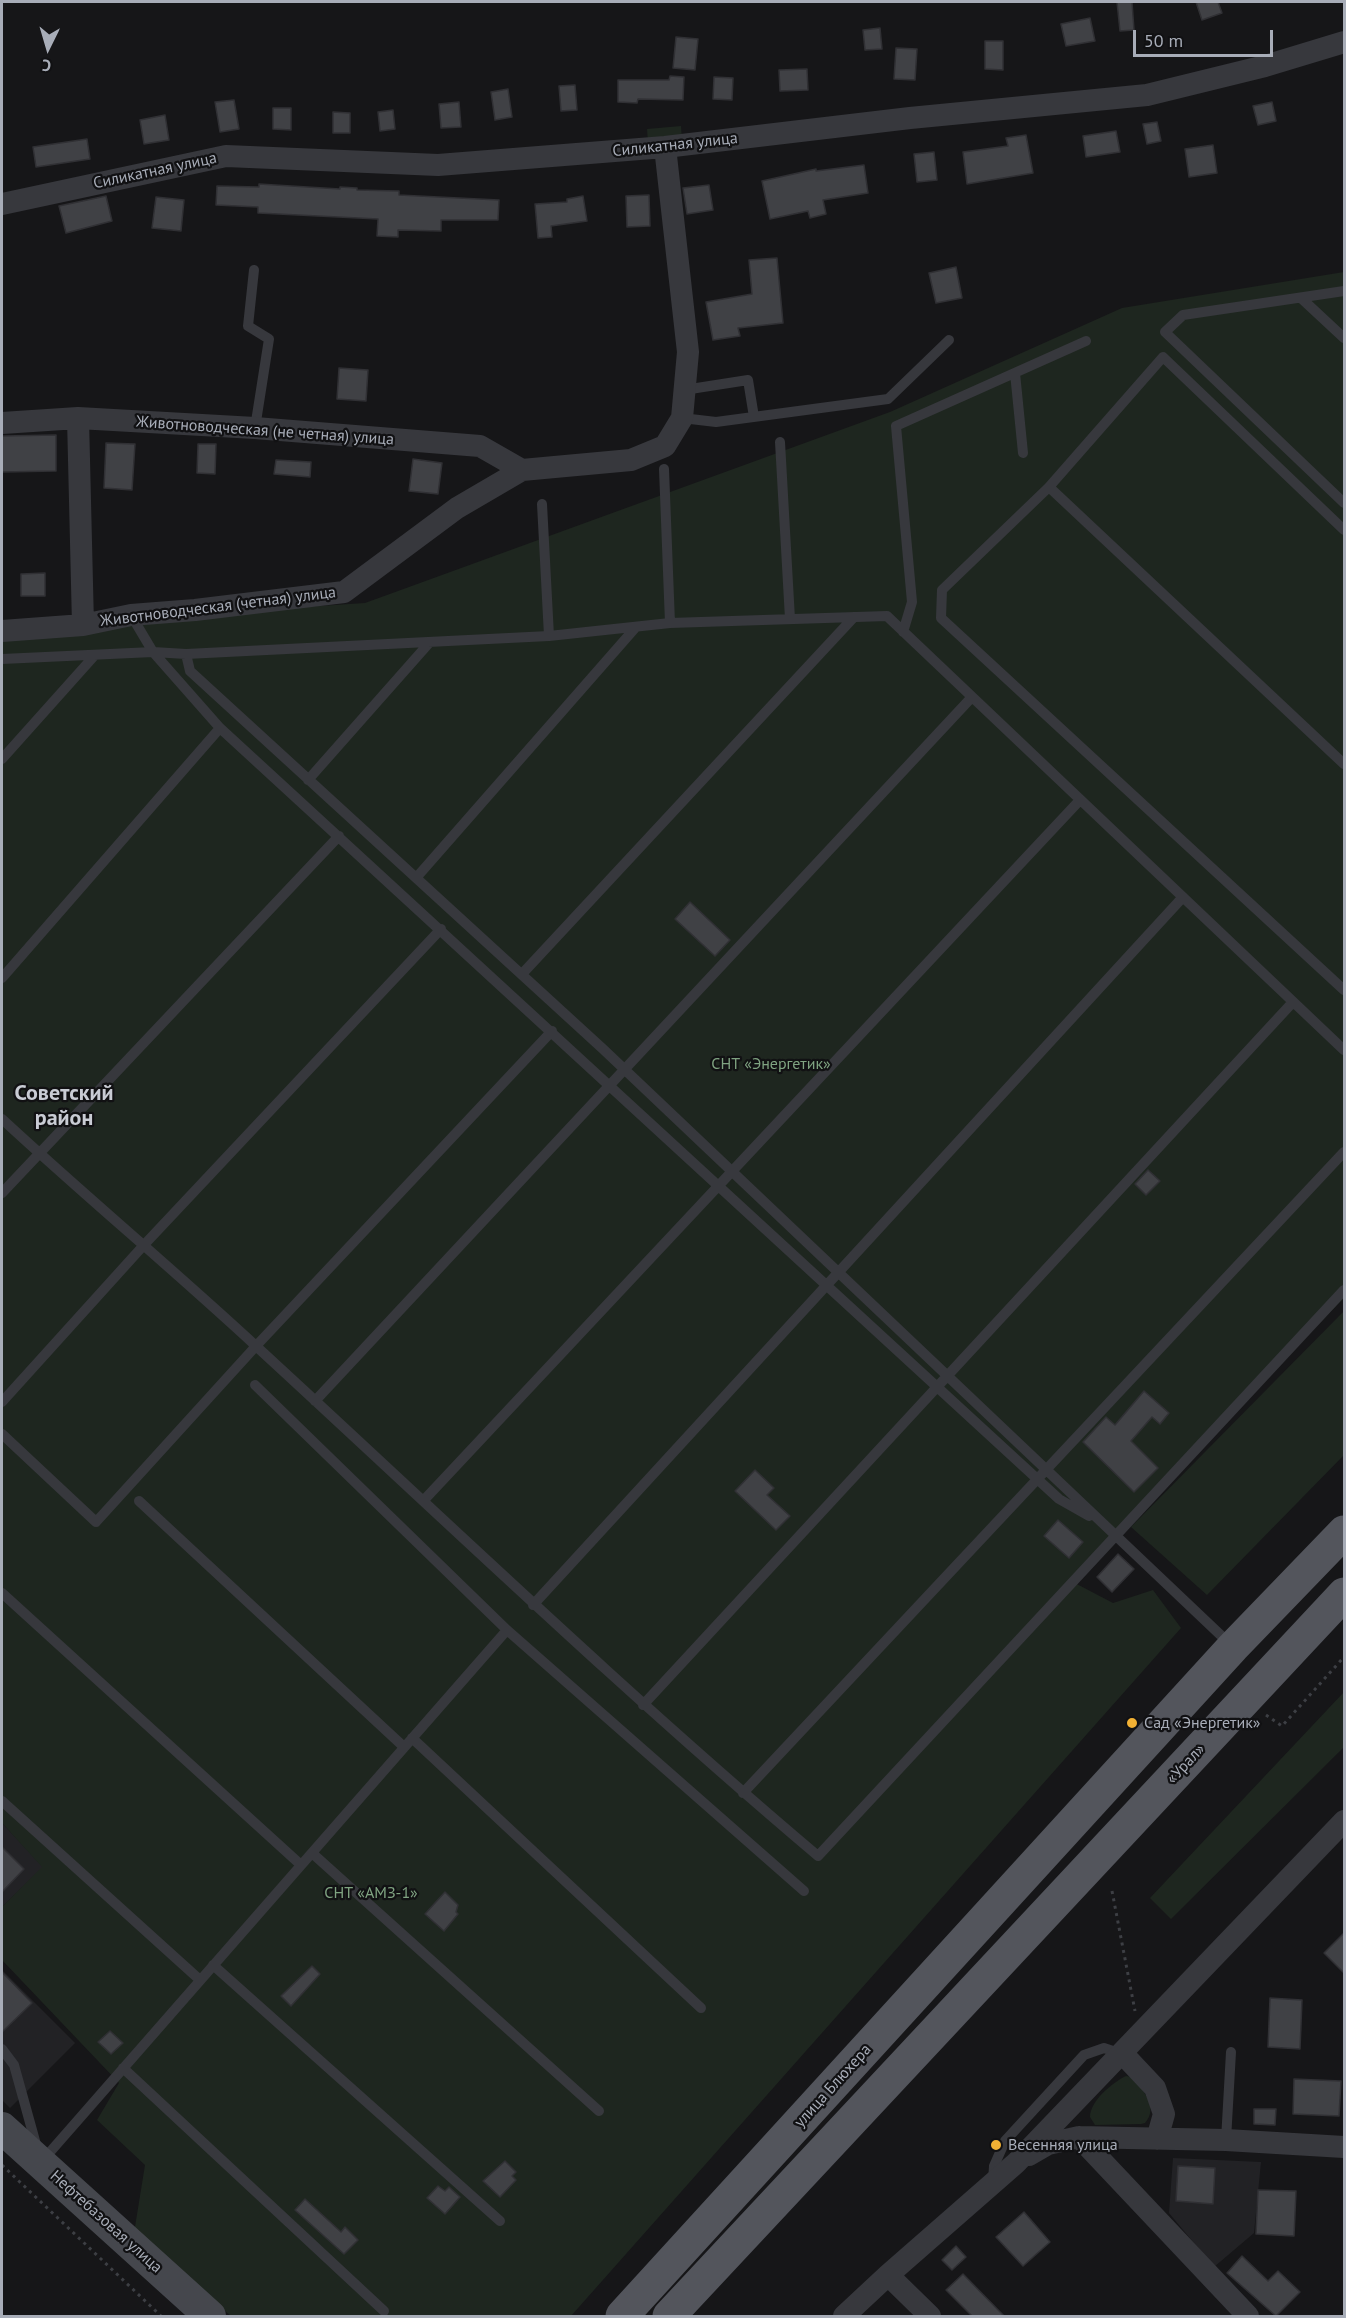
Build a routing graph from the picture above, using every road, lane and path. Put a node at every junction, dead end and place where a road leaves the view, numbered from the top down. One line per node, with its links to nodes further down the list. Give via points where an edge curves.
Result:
1 (1344, 42): 2 (street, Силикатная улица, via 1147,95)
2 (665, 147): 3 (street, Силикатная улица, via 438,165 226,156); 11 (street, Животноводческая (четная) улица, via 688,352)
3 (2, 204)
4 (254, 270): 16 (lane, via 248,326 269,339)
5 (1344, 291): 6 (lane)
6 (1301, 297): 7 (lane); 22 (lane, via 1183,315 1165,332)
7 (1344, 338)
8 (949, 339): 12 (lane, via 888,399)
9 (1086, 342): 10 (lane)
10 (1014, 373): 18 (lane); 32 (lane, via 896,426 912,602)
11 (684, 390): 12 (lane, via 748,380); 14 (street, Животноводческая (четная) улица)
12 (754, 417): 14 (lane, via 716,422)
13 (78, 418): 15 (street, Животноводческая (не четная) улица); 16 (street, Животноводческая (не четная) улица); 29 (street)
14 (682, 418): 20 (street, Животноводческая (четная) улица, via 665,446 632,459)
15 (2, 423)
16 (255, 428): 20 (street, Животноводческая (не четная) улица, via 480,446)
17 (780, 442): 27 (lane)
18 (1023, 453)
19 (664, 469): 28 (lane)
20 (522, 470): 25 (street, Животноводческая (четная) улица, via 457,508 344,592)
21 (1049, 487): 24 (lane, via 1163,357); 42 (lane); 51 (lane, via 942,590 941,618)
22 (1344, 503)
23 (542, 504): 33 (lane)
24 (1344, 530)
25 (131, 615): 29 (street, Животноводческая (четная) улица); 35 (lane)
26 (854, 617): 27 (lane); 32 (lane, via 887,616); 49 (lane)
27 (790, 619): 28 (lane)
28 (670, 623): 30 (lane)
29 (83, 625): 31 (street, Животноводческая (четная) улица)
30 (636, 627): 33 (lane); 46 (lane)
31 (2, 631)
32 (903, 632): 39 (lane)
33 (549, 636): 34 (lane)
34 (430, 642): 36 (lane); 43 (lane)
35 (153, 652): 36 (lane); 37 (lane); 40 (lane)
36 (186, 654): 43 (lane, via 190,671)
37 (94, 655): 38 (lane); 41 (lane)
38 (2, 659)
39 (972, 697): 44 (lane); 55 (lane)
40 (220, 728): 45 (lane); 50 (lane)
41 (2, 759)
42 (1344, 764)
43 (308, 780): 46 (lane)
44 (1080, 800): 47 (lane); 60 (lane)
45 (339, 836): 48 (lane); 59 (lane)
46 (416, 878): 49 (lane)
47 (1184, 897): 52 (lane); 64 (lane)
48 (441, 929): 53 (lane); 63 (lane)
49 (522, 974): 55 (lane)
50 (2, 978)
51 (1344, 990)
52 (1293, 1002): 54 (lane); 68 (lane)
53 (552, 1031): 56 (lane); 67 (lane)
54 (1344, 1050)
55 (625, 1069): 56 (lane); 60 (lane)
56 (610, 1085): 61 (lane); 71 (lane)
57 (2, 1119): 59 (lane)
58 (1344, 1152): 74 (lane)
59 (39, 1153): 62 (lane); 63 (lane)
60 (732, 1171): 61 (lane); 64 (lane)
61 (718, 1185): 65 (lane); 77 (lane)
62 (2, 1193)
63 (143, 1246): 67 (lane); 72 (lane)
64 (839, 1272): 65 (lane); 68 (lane)
65 (826, 1285): 70 (lane); 83 (lane)
66 (1344, 1290): 80 (lane)
67 (256, 1346): 71 (lane); 73 (lane, via 96,1522)
68 (948, 1375): 70 (lane); 74 (lane)
69 (255, 1385): 84 (lane)
70 (937, 1387): 75 (lane); 87 (lane)
71 (315, 1401): 77 (lane)
72 (2, 1402)
73 (2, 1434)
74 (1046, 1469): 75 (lane); 78 (lane)
75 (1037, 1479): 78 (lane, via 1059,1499); 91 (lane)
76 (140, 1500): 90 (lane)
77 (424, 1500): 83 (lane)
78 (1103, 1524): 80 (lane)
79 (1344, 1532): 85 (main road)
80 (1117, 1536): 85 (lane); 91 (lane, via 818,1856)
81 (2, 1593): 95 (lane)
82 (1344, 1594): 122 (main road, «Урал»)
83 (533, 1605): 87 (lane)
84 (507, 1630): 89 (lane); 96 (lane)
85 (1233, 1647): 121 (main road, улица Блюхера)
86 (1344, 1657): 88 (path, via 1282,1726)
87 (643, 1704): 91 (lane)
88 (1263, 1713)
89 (412, 1738): 90 (lane); 100 (lane)
90 (404, 1747): 94 (lane)
91 (743, 1793)
92 (2, 1801): 99 (lane)
93 (1344, 1821): 101 (street)
94 (312, 1853): 95 (lane); 106 (lane)
95 (301, 1865): 98 (lane)
96 (804, 1891)
97 (1112, 1891): 101 (path)
98 (213, 1965): 99 (lane); 116 (lane)
99 (200, 1980): 105 (lane)
100 (701, 2008)
101 (1140, 2036): 104 (street)
102 (2, 2049): 112 (lane, via 14,2065)
103 (1231, 2052): 110 (lane)
104 (1123, 2054): 109 (street, via 1155,2088 1164,2114); 113 (street); 115 (lane, via 1104,2048 1084,2055 1005,2141 994,2166)
105 (123, 2068): 112 (lane); 118 (lane)
106 (599, 2111)
107 (2, 2128): 112 (street, Нефтебазовая улица)
108 (1079, 2137): 109 (street); 113 (street, via 1048,2144); 125 (street)
109 (1157, 2139): 110 (street)
110 (1226, 2140): 111 (street)
111 (1344, 2147)
112 (41, 2162): 120 (street, Нефтебазовая улица)
113 (1016, 2163): 115 (street)
114 (2, 2165): 119 (path)
115 (993, 2183): 117 (street)
116 (500, 2221)
117 (888, 2275): 123 (street); 124 (street)
118 (384, 2311)
119 (161, 2316)
120 (210, 2316)
121 (622, 2316)
122 (669, 2316)
123 (844, 2316)
124 (930, 2316)
125 (1248, 2316)

